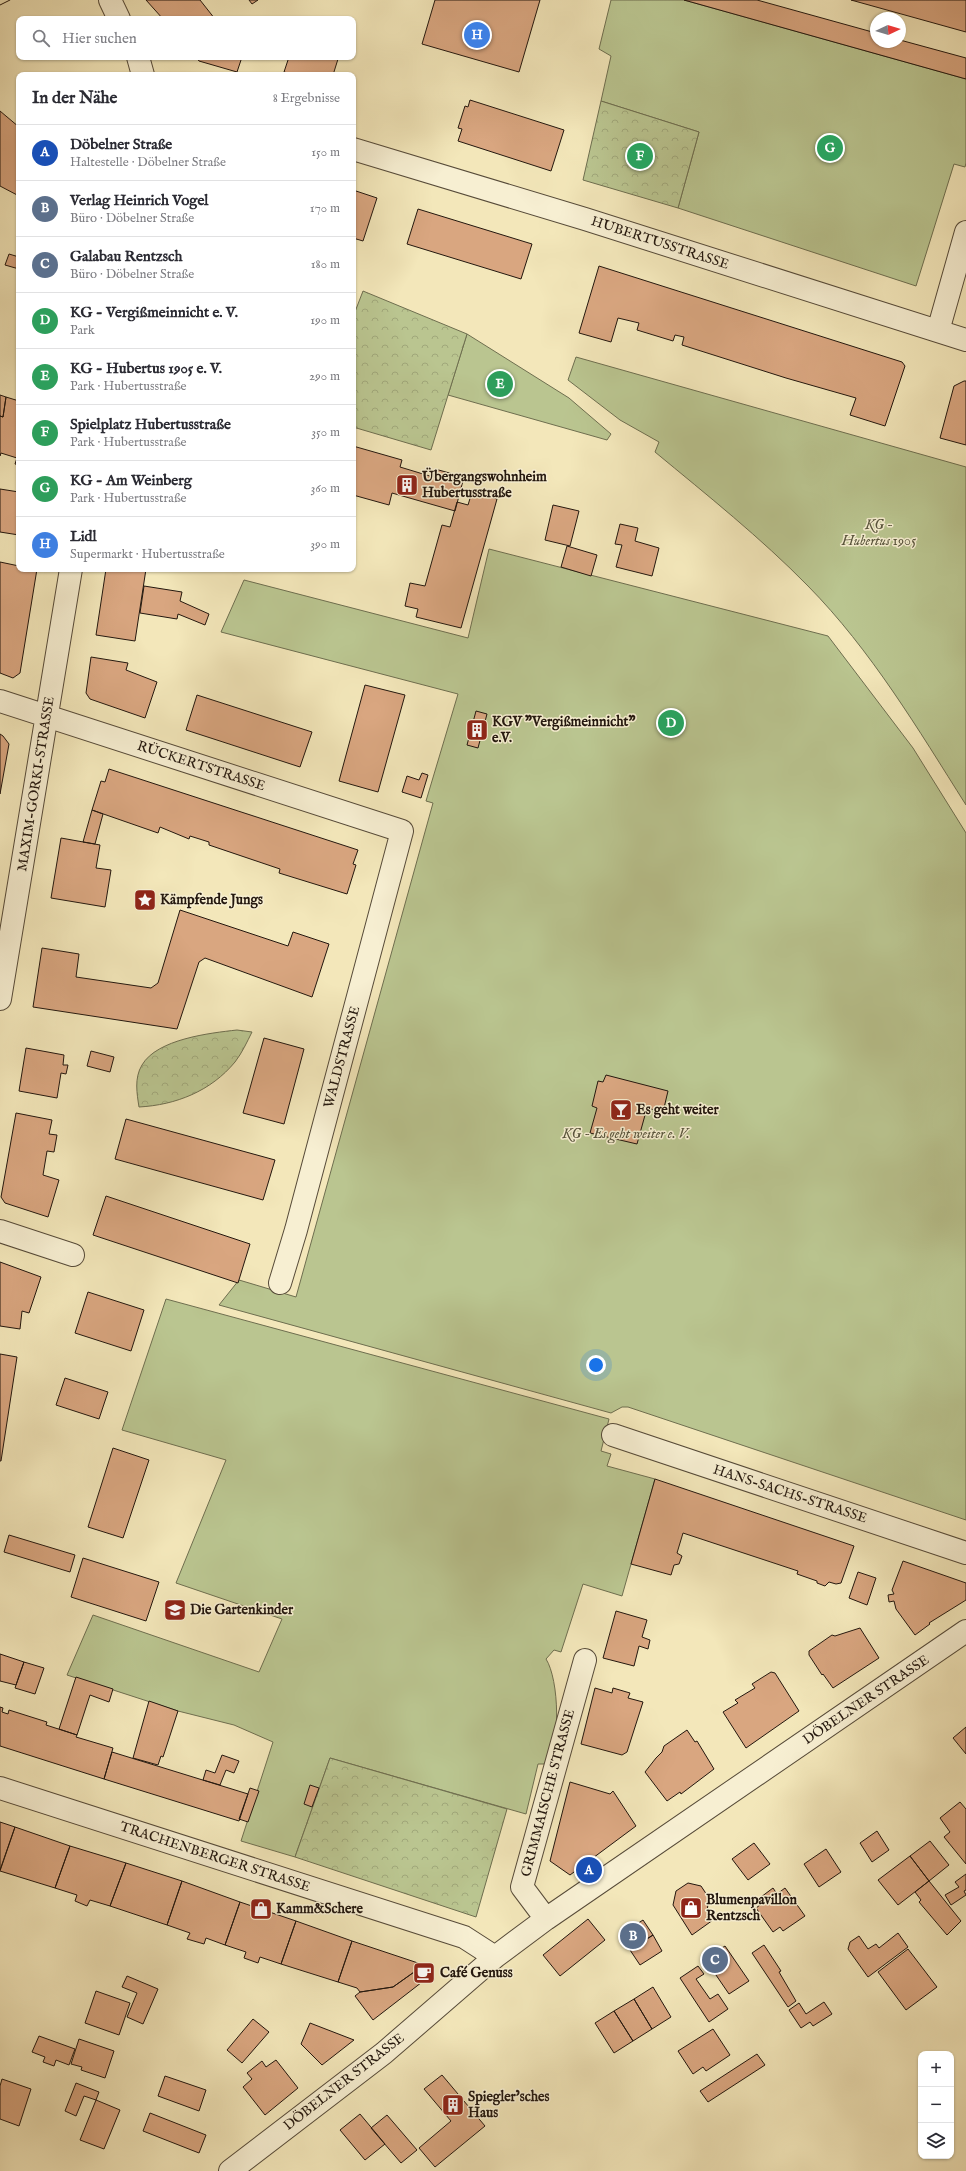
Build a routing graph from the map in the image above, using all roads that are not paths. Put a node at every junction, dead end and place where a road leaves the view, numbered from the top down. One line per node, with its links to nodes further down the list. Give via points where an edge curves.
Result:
1 (110, 0): 2 (street)
2 (118, 16)
3 (139, 60): 4 (street)
4 (142, 72)
5 (356, 150): 7 (street, HUBERTUSSTRASSE, via 585,219)
6 (966, 232): 7 (street)
7 (938, 331): 8 (street, HUBERTUSSTRASSE)
8 (966, 340)
9 (71, 572): 11 (street, MAXIM-GORKI-STRASSE)
10 (0, 701): 11 (street, RÜCKERTSTRASSE)
11 (47, 715): 12 (street, RÜCKERTSTRASSE); 13 (street, MAXIM-GORKI-STRASSE)
12 (402, 831): 16 (street, WALDSTRASSE)
13 (0, 999)
14 (0, 1231): 15 (street)
15 (73, 1255)
16 (280, 1283)
17 (613, 1435): 18 (street, HANS-SACHS-STRASSE)
18 (966, 1553)
19 (966, 1631): 22 (street, DÖBELNER STRASSE)
20 (585, 1660): 22 (street, GRIMMAISCHE STRASSE, via 522,1887)
21 (0, 1788): 23 (street, TRACHENBERGER STRASSE, via 464,1937)
22 (546, 1919): 23 (street, DÖBELNER STRASSE)
23 (495, 1957): 24 (street, DÖBELNER STRASSE, via 384,2053)
24 (230, 2171)

